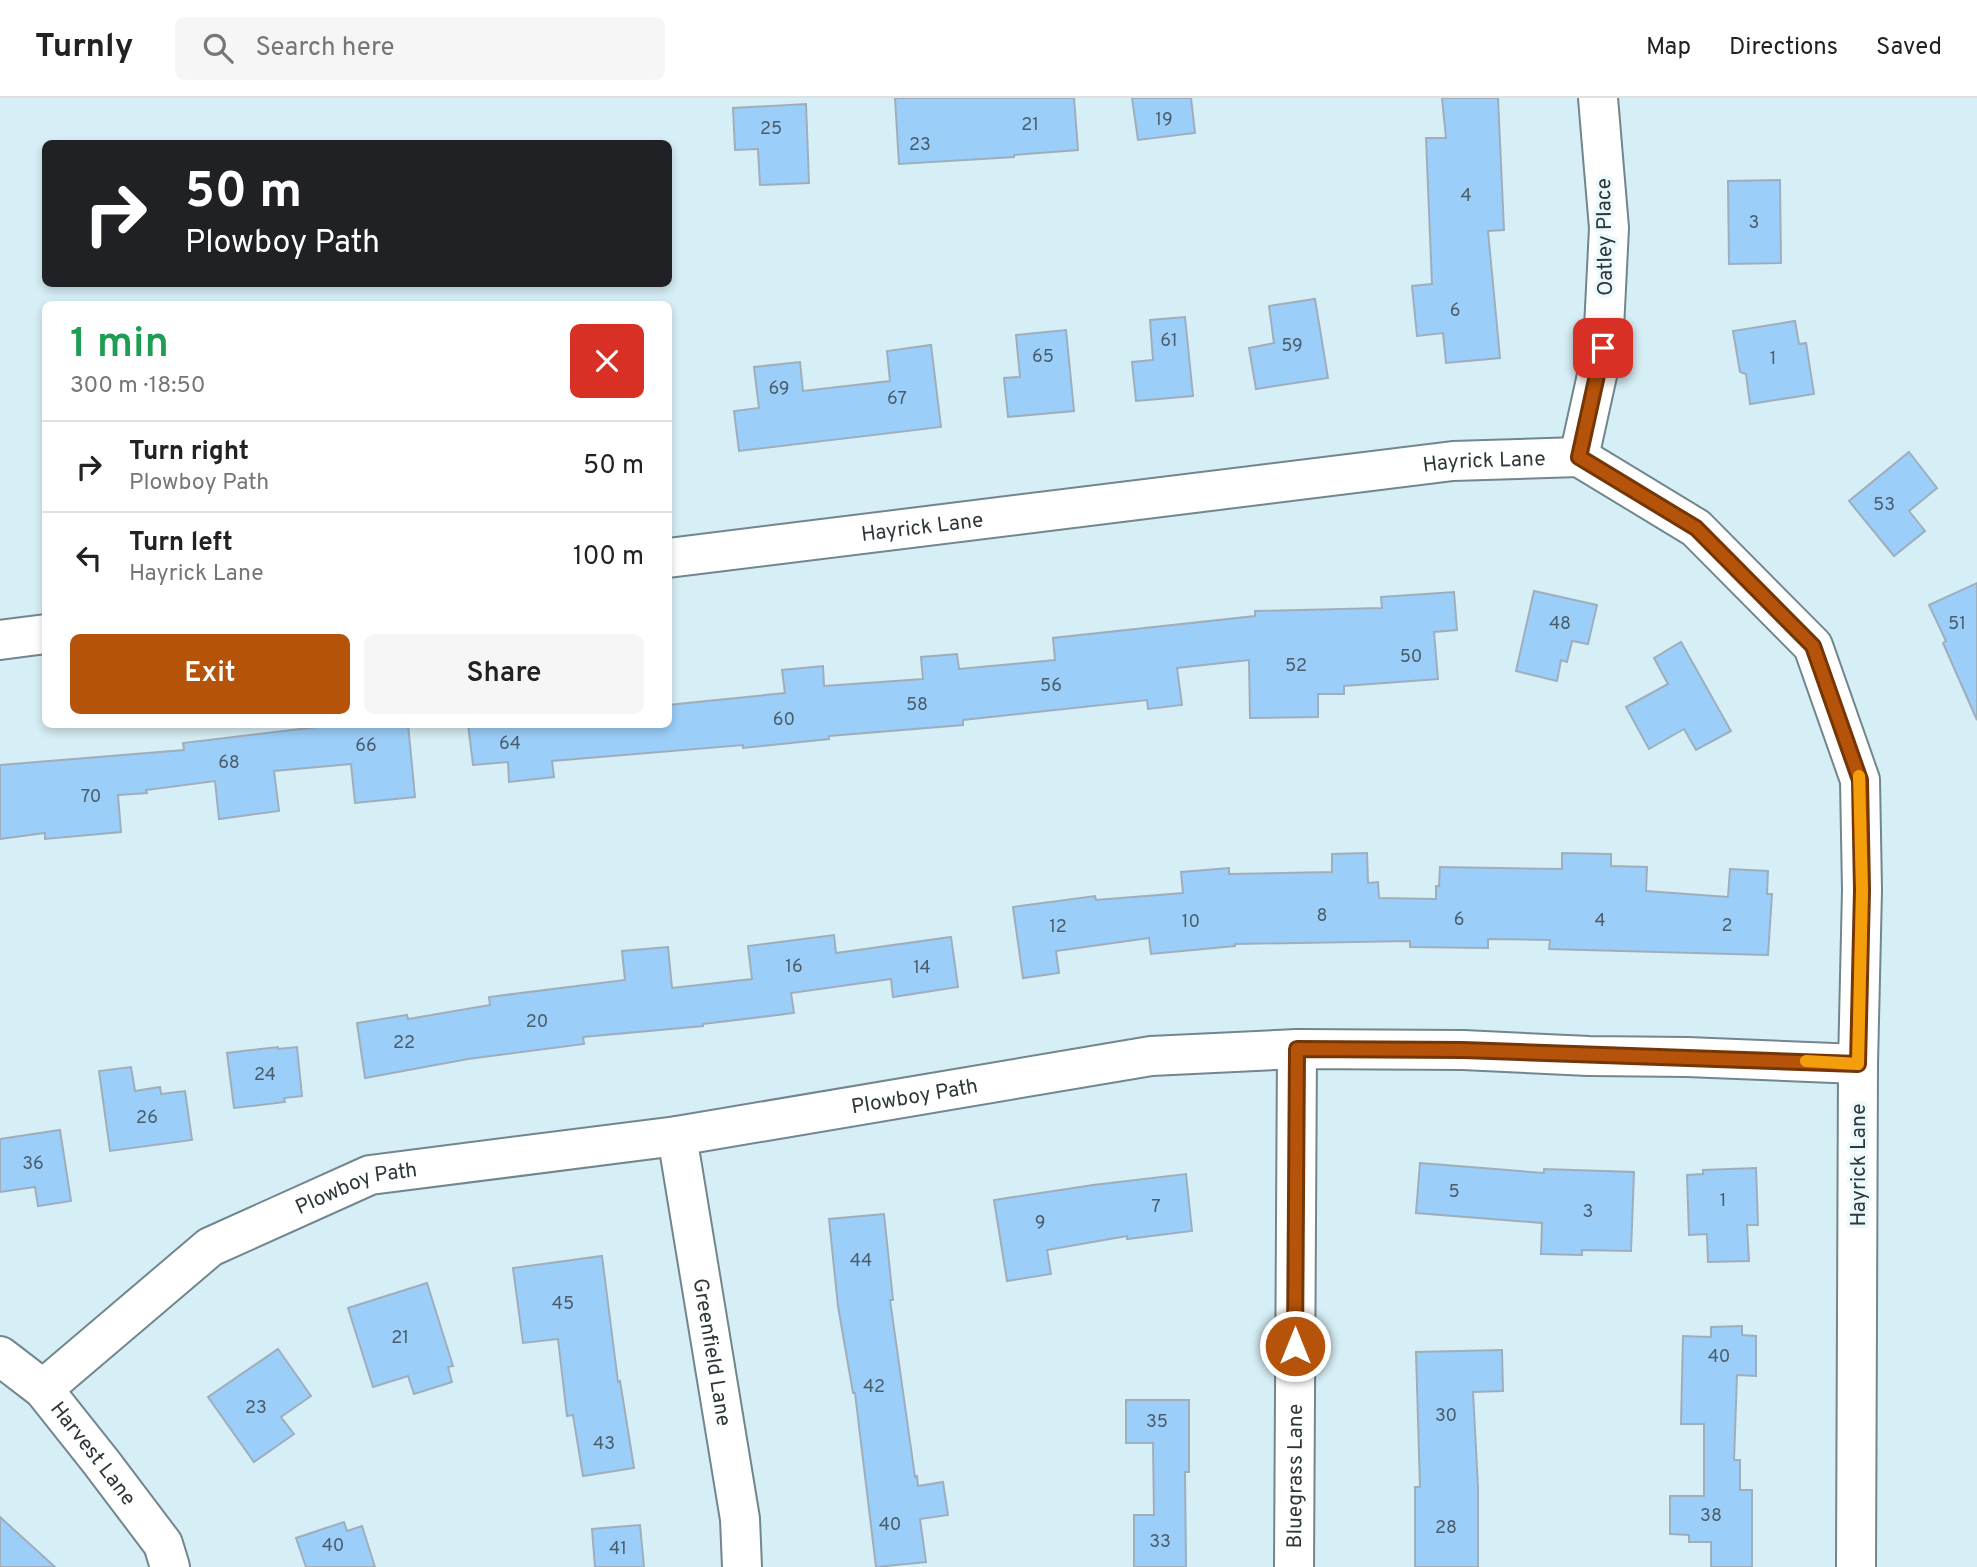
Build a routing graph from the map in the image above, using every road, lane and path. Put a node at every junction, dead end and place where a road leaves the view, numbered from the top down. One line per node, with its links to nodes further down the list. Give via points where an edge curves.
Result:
1 (1598, 98): 2 (street, Oatley Place, via 1608,228 1603,348)
2 (1579, 457): 3 (street, Hayrick Lane, via 1453,461); 7 (street, Hayrick Lane, via 1696,528 1813,646 1860,780)
3 (672, 558)
4 (42, 635): 5 (street)
5 (0, 640)
6 (1297, 1049): 7 (street, Plowboy Path); 8 (street, Plowboy Path, via 1151,1056); 13 (street, Bluegrass Lane)
7 (1858, 1064): 14 (street, Hayrick Lane)
8 (677, 1136): 10 (street, Plowboy Path, via 370,1175 210,1247); 12 (street, Greenfield Lane, via 740,1519)
9 (0, 1356): 10 (street, Harvest Lane)
10 (43, 1389): 11 (street, Harvest Lane, via 163,1544)
11 (170, 1567)
12 (742, 1567)
13 (1294, 1567)
14 (1856, 1567)

